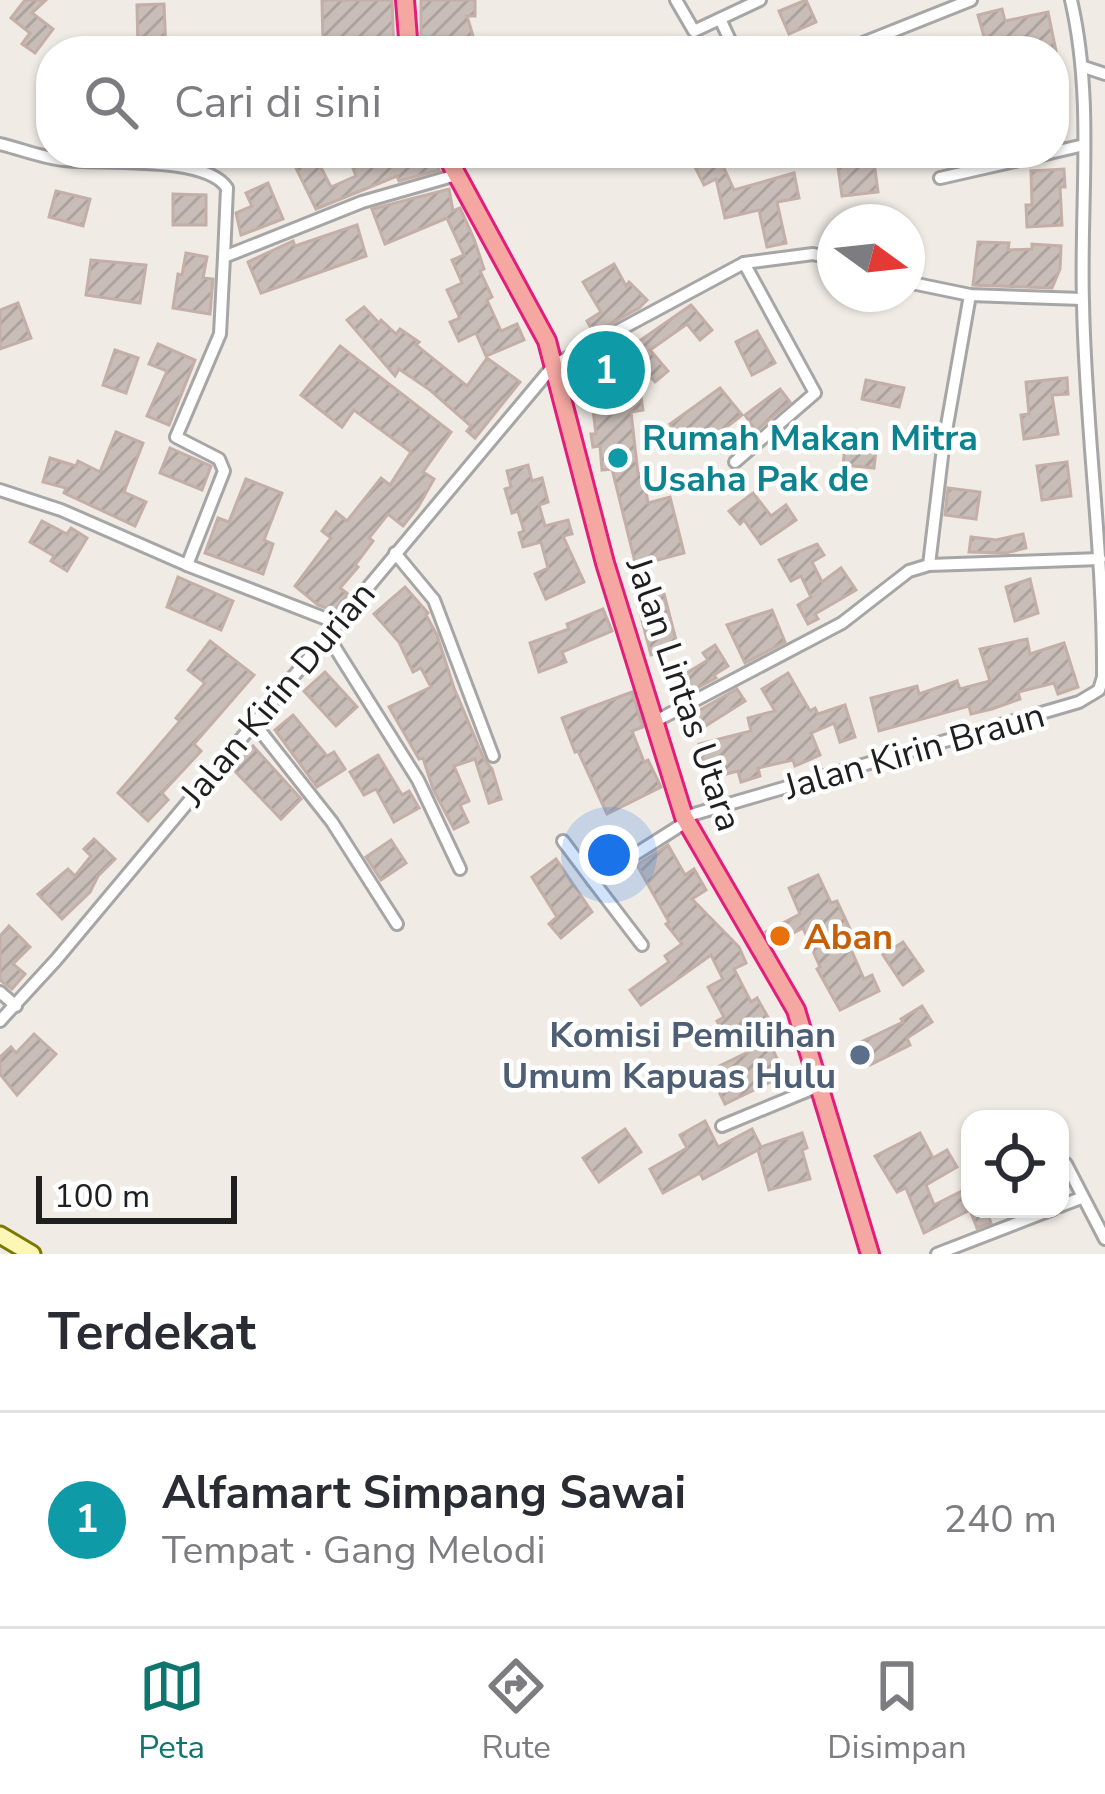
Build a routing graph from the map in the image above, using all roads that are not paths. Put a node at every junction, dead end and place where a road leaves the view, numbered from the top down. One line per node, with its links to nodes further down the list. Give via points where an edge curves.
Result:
1 (405, 0): 7 (highway)
2 (676, 0): 6 (street, via 694,32)
3 (760, 0): 6 (street)
4 (970, 0): 9 (street)
5 (1071, 0): 10 (street, Jalan Kirin Braun)
6 (721, 21): 8 (street)
7 (408, 36)
8 (728, 36)
9 (880, 36)
10 (1084, 68): 11 (street); 13 (street, Jalan Kirin Braun)
11 (1105, 74)
12 (0, 143): 15 (street)
13 (1084, 146): 14 (street); 26 (street, Jalan Kirin Braun)
14 (1069, 149)
15 (36, 153)
16 (171, 168): 22 (street, via 214,175 227,188)
17 (452, 168): 19 (highway, Jalan Lintas Utara)
18 (985, 168): 20 (street)
19 (456, 175): 22 (street); 27 (highway, Jalan Lintas Utara)
20 (940, 178)
21 (817, 255): 23 (street)
22 (224, 257): 32 (street, via 220,334 176,437 219,460 224,471)
23 (746, 262): 27 (street); 28 (street, via 815,393)
24 (925, 286): 25 (street)
25 (970, 296): 26 (street); 33 (street)
26 (1082, 299): 31 (street, Jalan Kirin Braun)
27 (554, 365): 30 (street, Jalan Kirin Durian); 37 (highway, Jalan Lintas Utara)
28 (735, 462)
29 (0, 490): 32 (street)
30 (395, 553): 34 (street, Jalan Kirin Durian); 38 (street, via 434,600)
31 (1100, 560): 33 (street); 39 (street, Jalan Kirin Braun, via 1103,677 1091,697)
32 (187, 565): 34 (street)
33 (929, 565): 37 (street, via 909,571 842,623)
34 (337, 623): 35 (street, Jalan Kirin Durian)
35 (327, 634): 36 (street, Jalan Kirin Durian); 41 (street, via 418,780)
36 (254, 723): 43 (street, via 332,822); 46 (street, Jalan Kirin Durian)
37 (652, 723): 39 (highway, Jalan Lintas Utara)
38 (493, 756)
39 (685, 819): 42 (street, Jalan Kirin Braun); 48 (highway, Jalan Lintas Utara, via 796,1010)
40 (562, 841): 42 (street)
41 (460, 869)
42 (593, 881): 44 (street)
43 (397, 924)
44 (642, 945)
45 (0, 992): 46 (street)
46 (16, 1006): 47 (street, Jalan Kirin Durian)
47 (0, 1021)
48 (819, 1085): 49 (street); 58 (highway, Jalan Lintas Utara)
49 (722, 1126)
50 (1069, 1171): 51 (street)
51 (1081, 1198): 52 (street); 55 (street)
52 (1069, 1203)
53 (1034, 1218): 56 (street)
54 (0, 1235): 57 (main road)
55 (1105, 1239)
56 (964, 1249): 59 (street)
57 (32, 1254)
58 (870, 1254)
59 (937, 1254)

